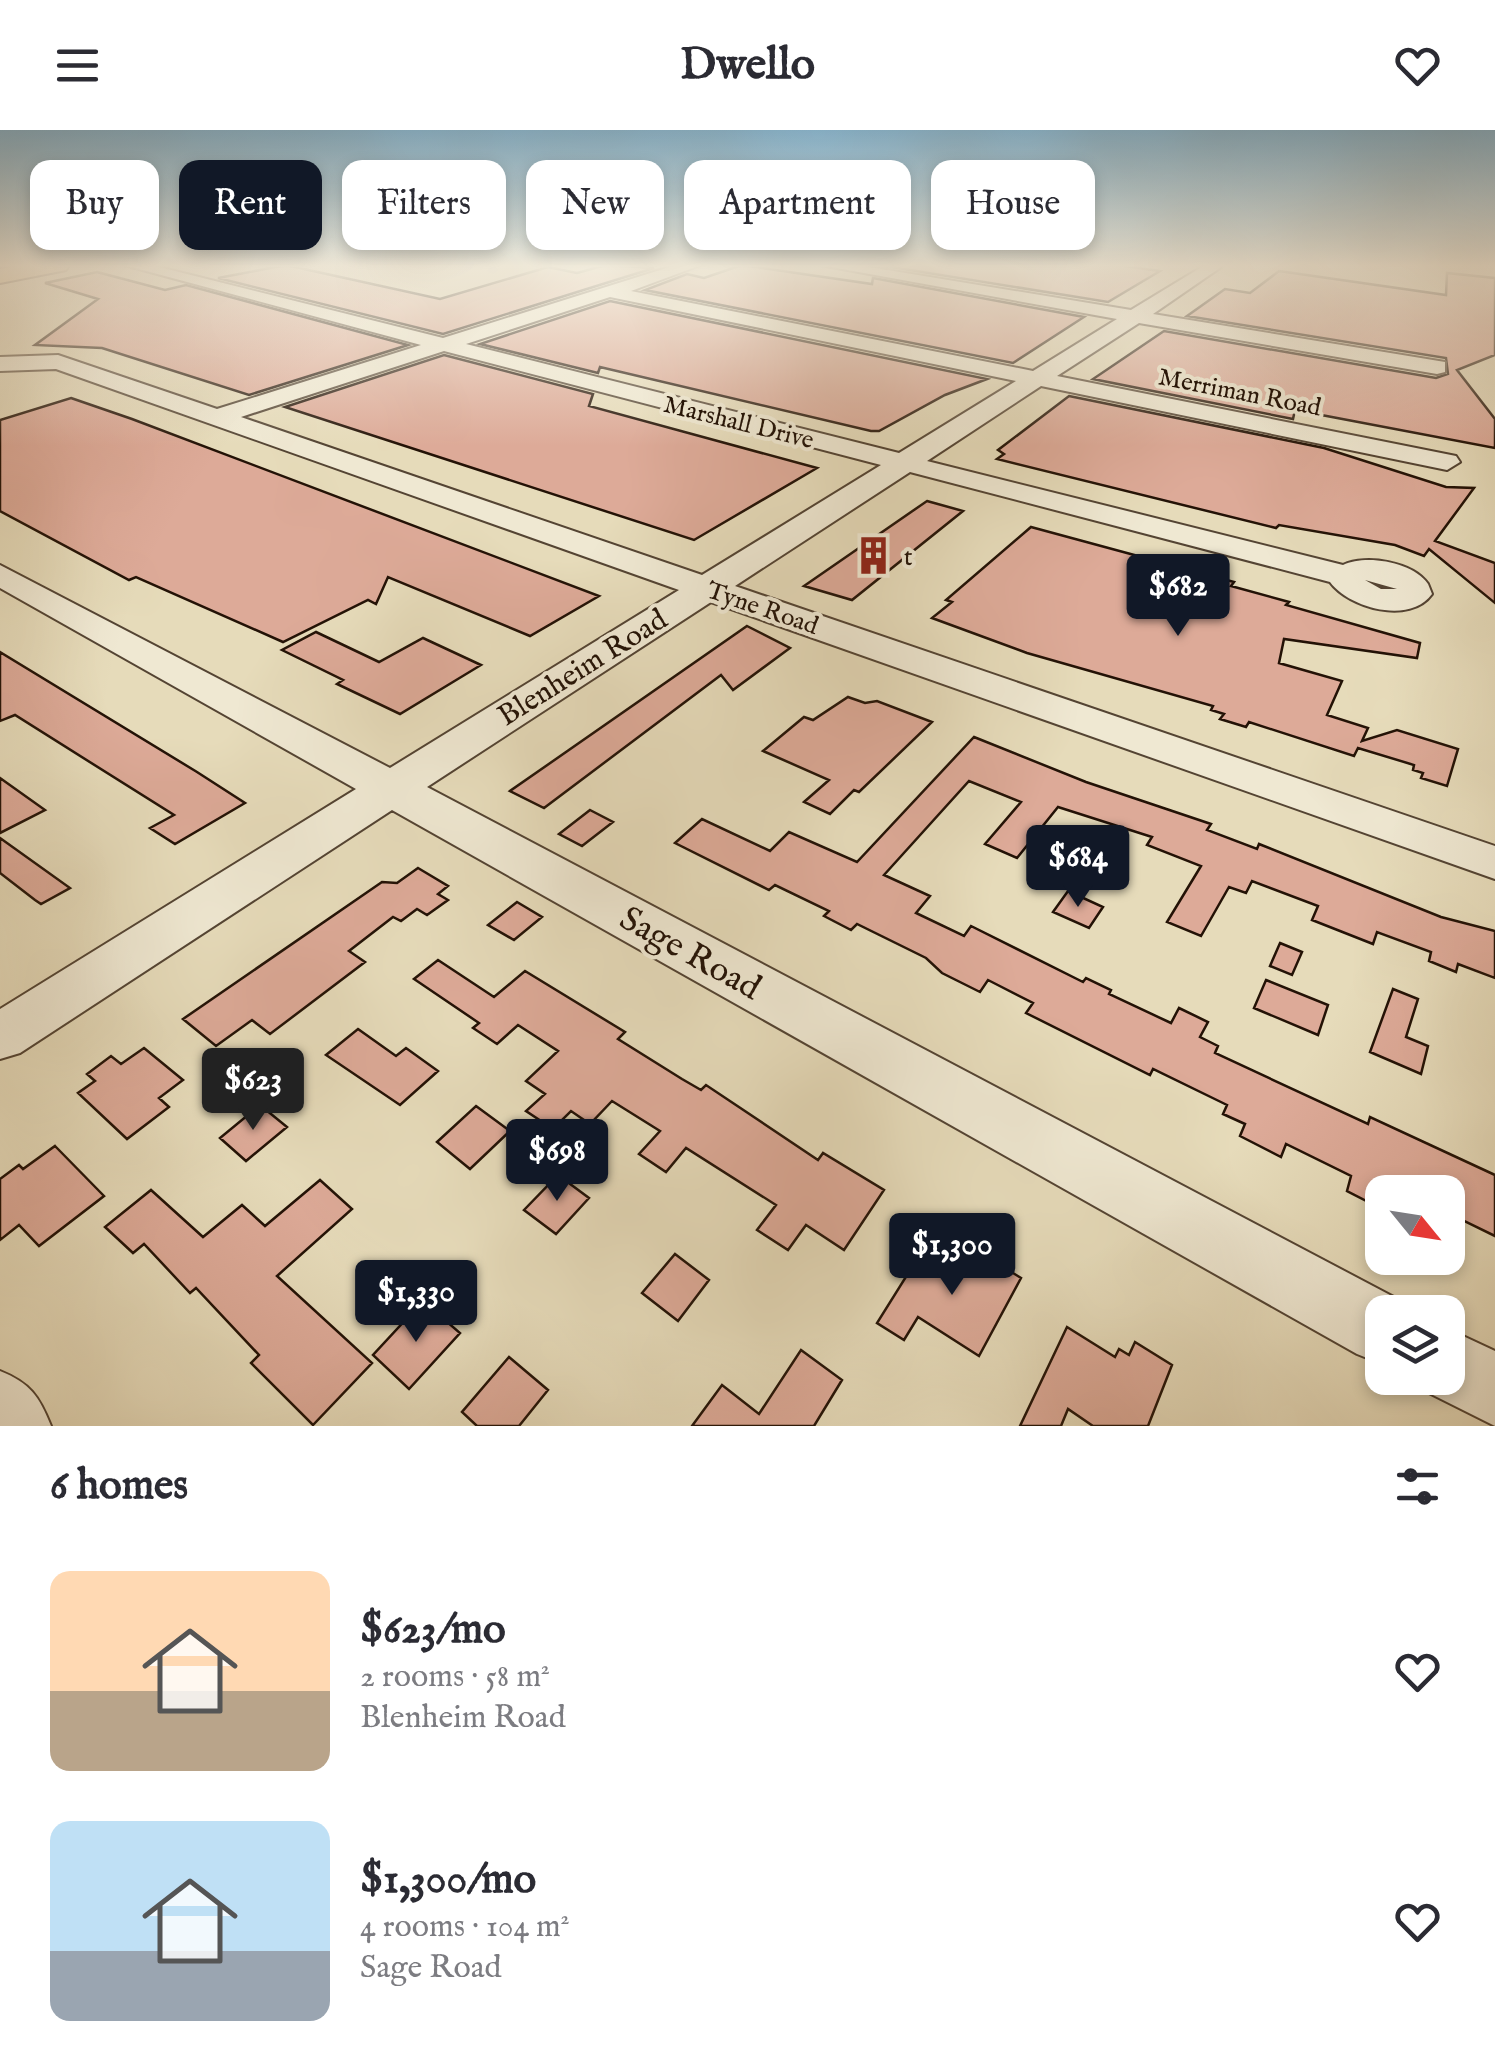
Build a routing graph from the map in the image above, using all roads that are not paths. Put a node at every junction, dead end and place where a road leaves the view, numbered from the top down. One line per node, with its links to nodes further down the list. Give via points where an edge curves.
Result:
1 (368, 325): 6 (street, Marshall Drive)
2 (505, 325): 6 (street)
3 (776, 325): 9 (street, Merriman Road)
4 (1119, 325): 9 (street, Blenheim Road)
5 (1189, 325): 8 (street)
6 (444, 345): 10 (street); 12 (street, Marshall Drive)
7 (15, 362): 10 (street, Tyne Road, via 58,362)
8 (1437, 368)
9 (1036, 378): 11 (street, Merriman Road); 12 (street, Blenheim Road)
10 (218, 417): 15 (street, Tyne Road)
11 (1447, 462)
12 (906, 464): 14 (street, Marshall Drive); 15 (street, Blenheim Road)
13 (0, 575): 16 (street, Sage Road)
14 (1346, 576)
15 (707, 588): 16 (street, Blenheim Road); 17 (street, Tyne Road)
16 (392, 788): 18 (street, Blenheim Road); 19 (street, Sage Road)
17 (1495, 862)
18 (0, 1037)
19 (1365, 1320)
20 (1465, 1373): 21 (street)
21 (1495, 1390)
22 (0, 1408): 23 (street)
23 (14, 1426)

